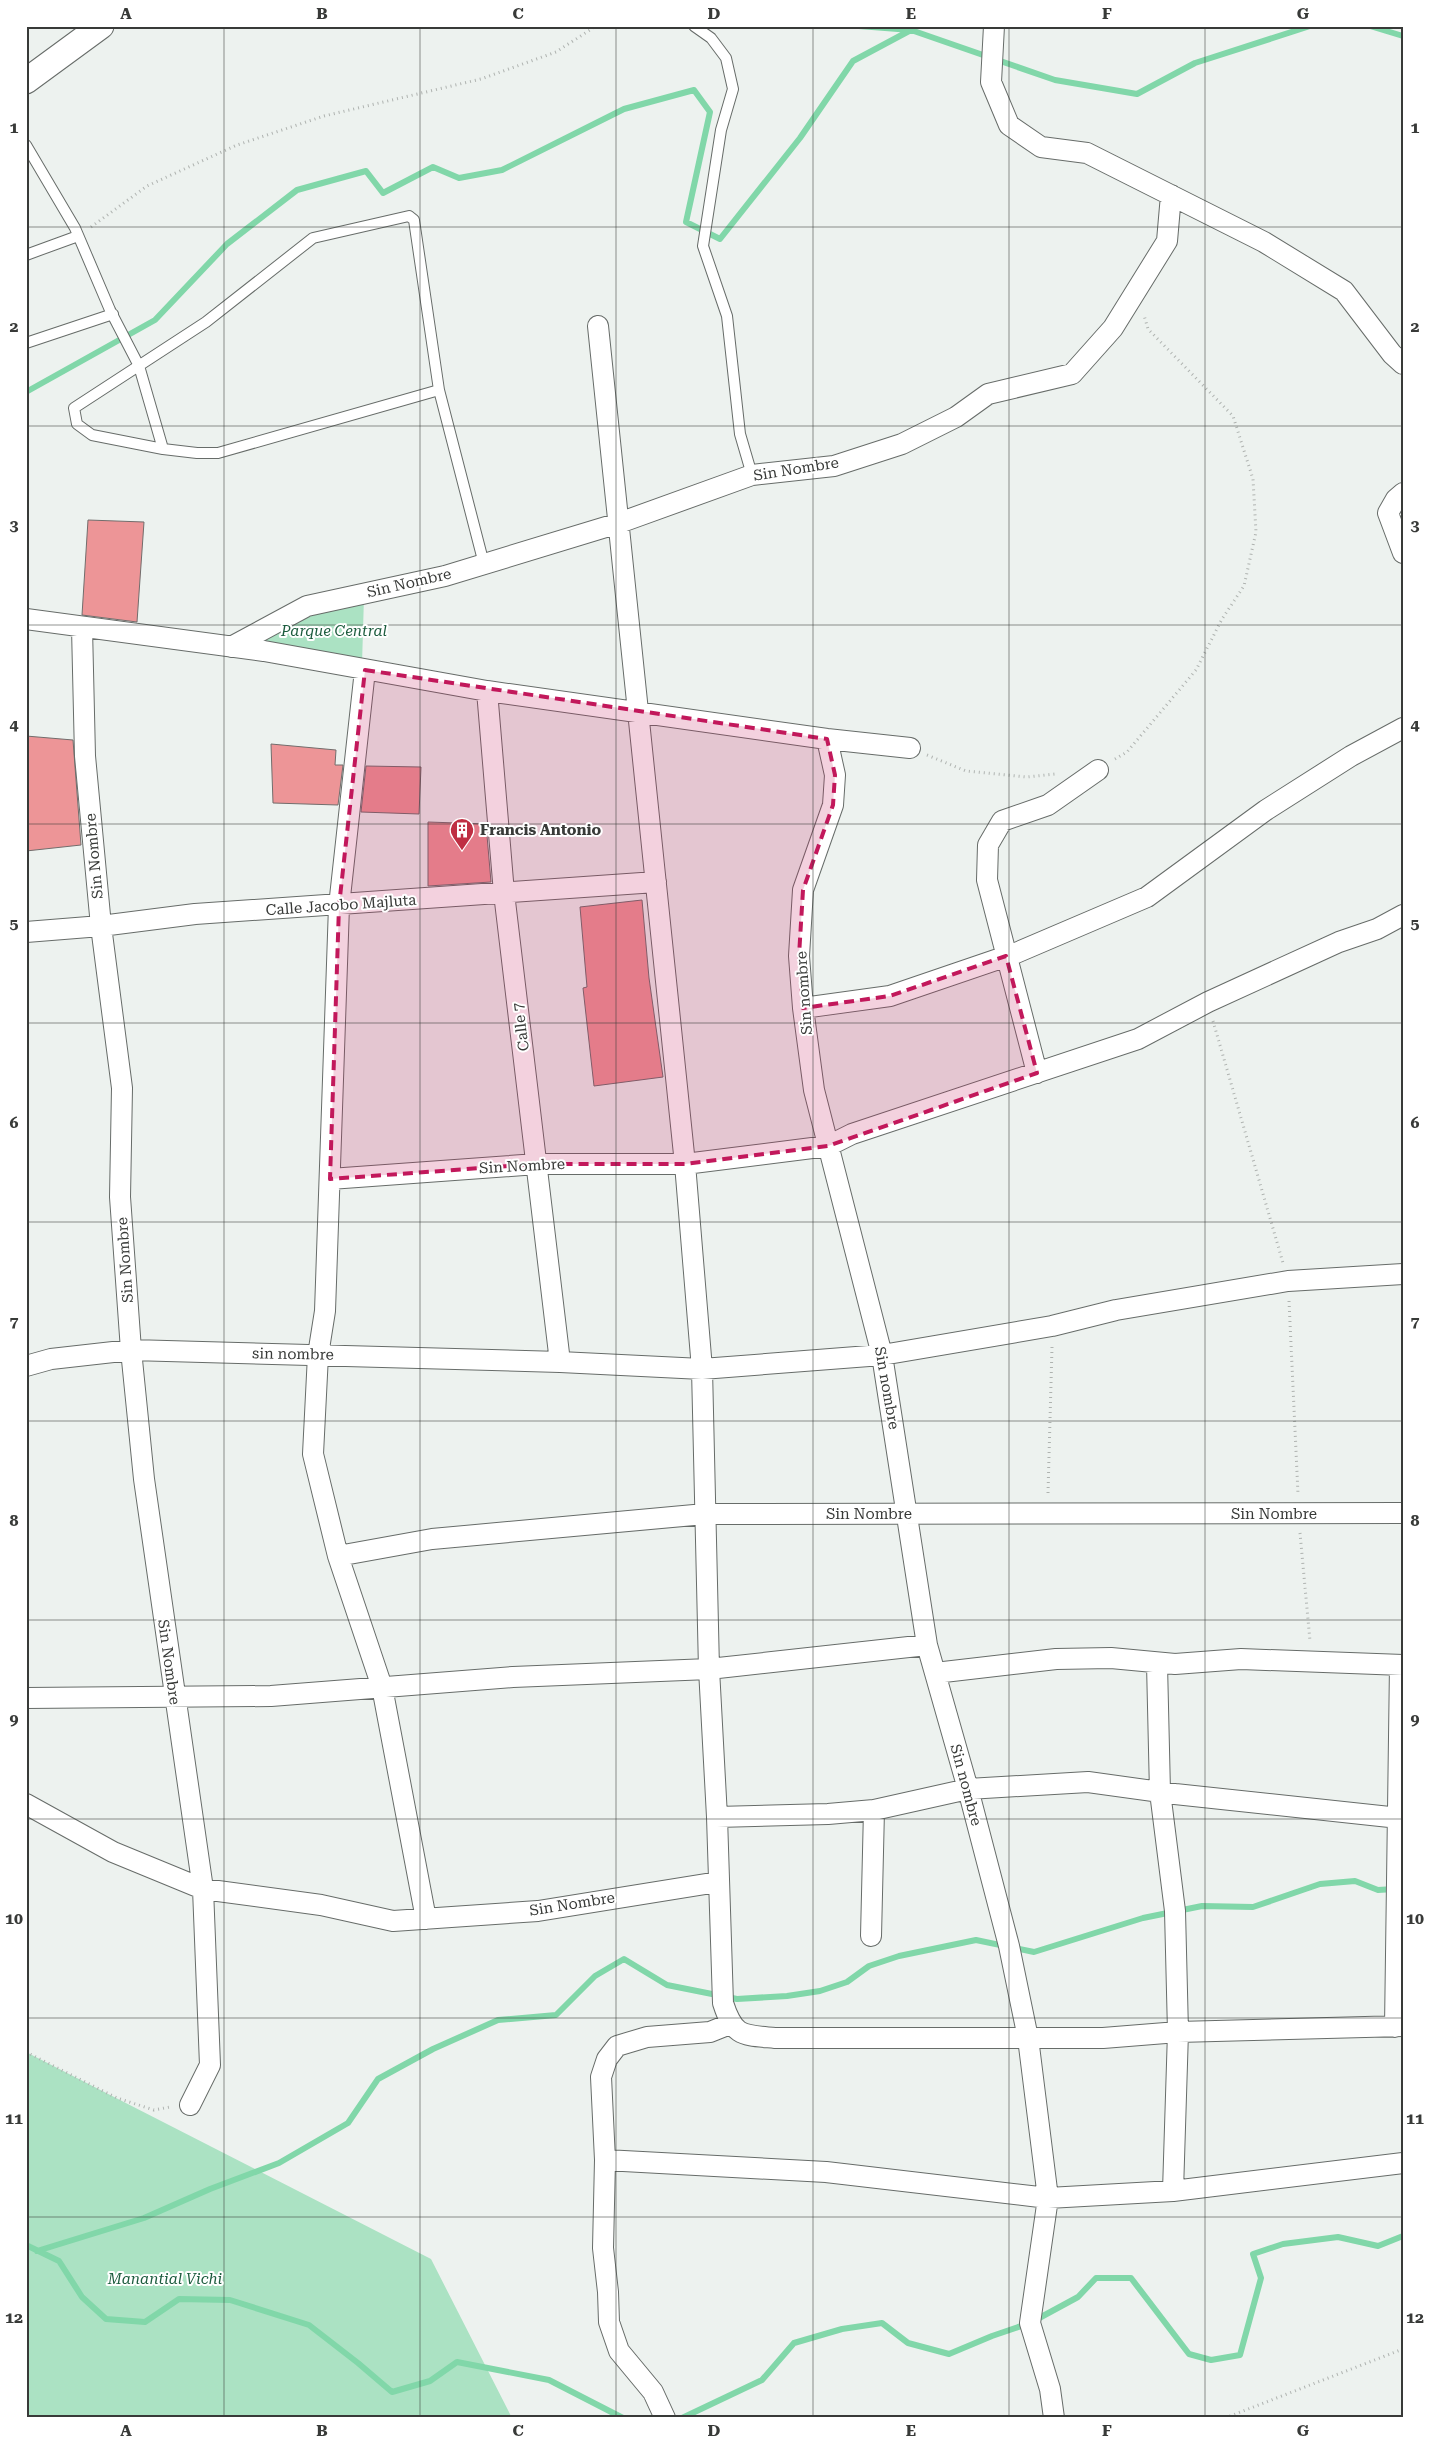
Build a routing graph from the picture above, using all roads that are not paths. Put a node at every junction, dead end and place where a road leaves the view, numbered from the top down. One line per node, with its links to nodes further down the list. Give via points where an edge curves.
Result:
1 (101, 26): 4 (street)
2 (694, 26): 16 (lane, via 711,38 726,58 732,89 721,130 703,246 727,316 740,434)
3 (994, 26): 6 (street, via 992,82 1009,125 1041,148 1087,152)
4 (26, 81)
5 (26, 145): 7 (lane)
6 (1171, 195): 12 (street, via 1264,242 1344,291); 16 (street, Sin Nombre, via 1167,241 1113,328 1072,374 988,394 956,417 902,444 834,466)
7 (78, 236): 8 (lane); 9 (lane)
8 (26, 255)
9 (113, 314): 11 (lane); 13 (lane)
10 (598, 326): 18 (street)
11 (26, 343)
12 (1403, 364)
13 (139, 366): 14 (lane, via 206,322 313,238 409,216 414,220); 15 (lane); 15 (lane, via 74,408 77,424 92,435)
14 (439, 390): 15 (lane, via 218,453); 20 (lane)
15 (162, 449)
16 (752, 475): 18 (street, Sin Nombre)
17 (1403, 493): 19 (street, via 1388,513)
18 (619, 523): 20 (street, Sin Nombre); 26 (street)
19 (1403, 553)
20 (484, 564): 23 (street, Sin Nombre, via 445,576 307,606)
21 (26, 619): 22 (street)
22 (82, 628): 23 (street); 35 (street, Sin Nombre, via 85,756)
23 (231, 647): 24 (street)
24 (365, 670): 25 (street); 33 (street, Sin Nombre)
25 (487, 691): 26 (street); 32 (street, Calle 7)
26 (639, 711): 28 (street); 31 (street)
27 (1403, 728): 37 (street, via 1351,756 1266,810 1147,897)
28 (827, 739): 29 (street); 38 (street, Sin nombre, via 835,775 833,805 803,890 799,956)
29 (910, 748)
30 (1098, 770): 37 (street, via 1048,805 1002,821 988,845 987,880)
31 (656, 882): 32 (street, Calle Jacobo Majluta); 42 (street)
32 (504, 893): 33 (street, Calle Jacobo Majluta); 41 (street, Calle 7)
33 (339, 906): 35 (street, Calle Jacobo Majluta, via 195,914); 43 (street, Sin Nombre)
34 (1403, 916): 39 (street, Sin Nombre, via 1208,1002 1138,1039)
35 (101, 926): 36 (street, Calle Jacobo Majluta); 45 (street, Sin Nombre, via 122,1088 120,1196)
36 (26, 932)
37 (1006, 956): 38 (street, via 890,996); 39 (street)
38 (803, 1008): 40 (street, Sin nombre, via 814,1090)
39 (1037, 1073): 40 (street, Sin Nombre, via 852,1134)
40 (828, 1146): 42 (street, Sin Nombre); 47 (street, Sin nombre)
41 (537, 1164): 42 (street, Sin Nombre); 43 (street, Sin Nombre); 48 (street, Calle 7)
42 (686, 1164): 50 (street)
43 (330, 1179): 46 (street, Sin Nombre, via 325,1311)
44 (1403, 1274): 47 (street, sin nombre, via 1288,1281)
45 (131, 1350): 46 (street, sin nombre); 49 (street, sin nombre, via 51,1359); 61 (street, Sin Nombre, via 144,1479)
46 (318, 1355): 48 (street, sin nombre); 54 (street, Sin Nombre, via 313,1454)
47 (882, 1355): 50 (street, sin nombre); 53 (street, Sin nombre)
48 (560, 1362): 50 (street, sin nombre)
49 (26, 1366)
50 (702, 1370): 52 (street)
51 (1403, 1513): 53 (street, Sin Nombre)
52 (705, 1514): 53 (street, Sin Nombre); 54 (street, Sin Nombre, via 432,1539); 58 (street)
53 (908, 1514): 55 (street, Sin nombre)
54 (338, 1556): 60 (street, Sin Nombre)
55 (927, 1645): 58 (street); 59 (street, Sin nombre)
56 (1157, 1664): 57 (street, via 1241,1659); 59 (street, via 1111,1658 1056,1659); 64 (street)
57 (1401, 1665): 68 (street)
58 (708, 1669): 60 (street, via 513,1677); 67 (street)
59 (935, 1673): 63 (street, Sin nombre)
60 (382, 1687): 61 (street, via 271,1696); 71 (street, Sin Nombre)
61 (174, 1695): 62 (street); 70 (street, Sin Nombre)
62 (26, 1698)
63 (968, 1789): 64 (street, via 1088,1782); 66 (street); 76 (street, Sin nombre)
64 (1160, 1792): 68 (street); 75 (street, via 1175,1911)
65 (26, 1804): 70 (street, Sin Nombre, via 113,1852)
66 (874, 1810): 67 (street); 72 (street)
67 (717, 1817): 69 (street)
68 (1399, 1818): 74 (street)
69 (718, 1882): 71 (street, Sin Nombre, via 538,1911); 73 (street, via 723,2003)
70 (203, 1889): 71 (street, Sin Nombre, via 321,1905 393,1921); 77 (street, Sin Nombre, via 210,2065)
71 (426, 1919)
72 (871, 1936)
73 (730, 2024): 76 (street, via 746,2036 775,2038); 78 (street, via 710,2032 647,2036 617,2046 607,2059 601,2077)
74 (1399, 2026): 75 (street)
75 (1178, 2032): 76 (street, via 1102,2038); 80 (street)
76 (1028, 2038): 81 (street, Sin nombre)
77 (190, 2105)
78 (605, 2160): 81 (street, via 826,2172); 82 (street, via 603,2248 609,2322 619,2351 654,2392)
79 (1403, 2163): 80 (street)
80 (1173, 2191): 81 (street)
81 (1048, 2198): 83 (street, Sin nombre, via 1030,2324 1050,2389)
82 (665, 2418)
83 (1054, 2418)

